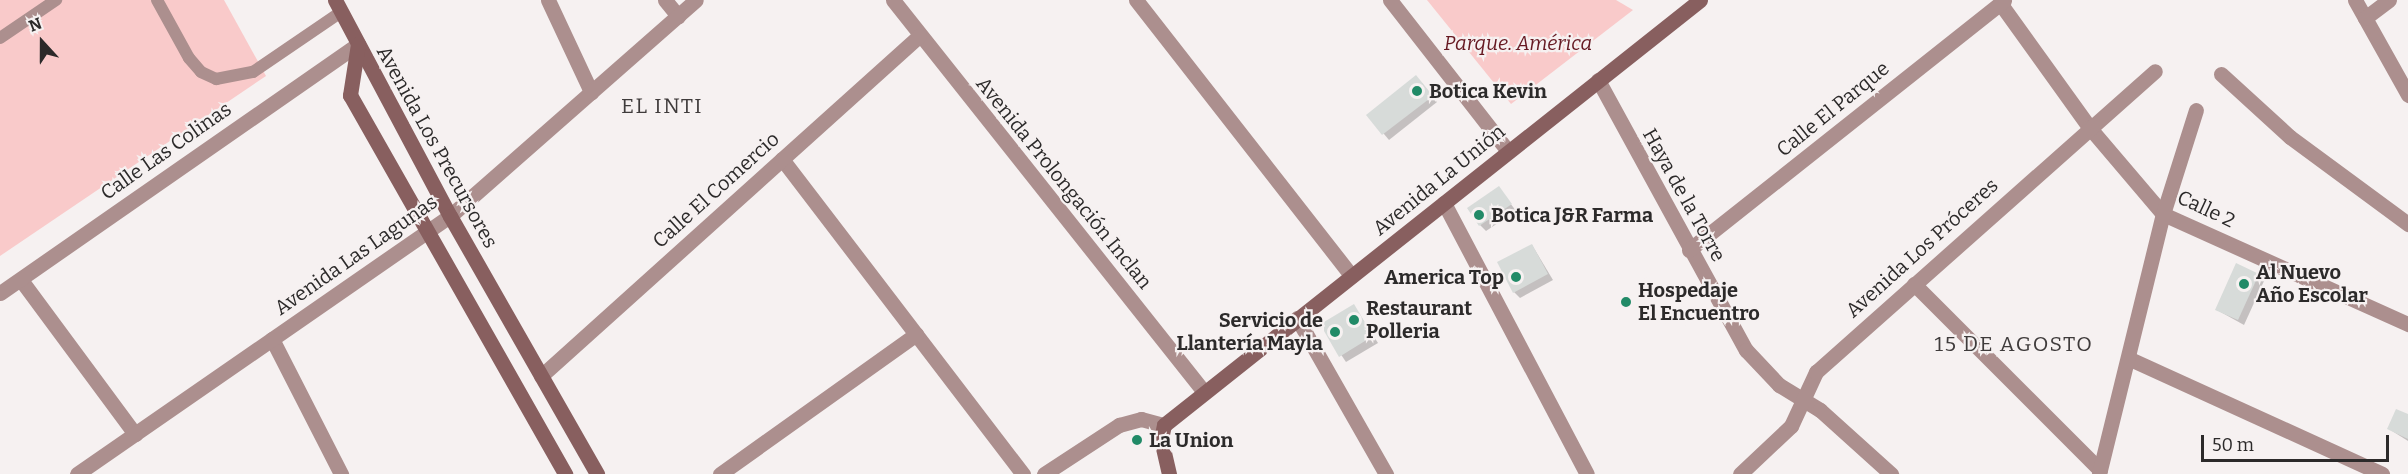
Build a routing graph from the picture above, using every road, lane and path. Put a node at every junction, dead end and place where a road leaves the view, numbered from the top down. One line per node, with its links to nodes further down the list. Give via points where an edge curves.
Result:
1 (56, 0): 17 (lane)
2 (157, 0): 13 (lane, via 189,58 201,72 216,79 253,72)
3 (548, 0): 22 (street)
4 (665, 0): 14 (street)
5 (696, 0): 14 (street, Avenida Las Lagunas)
6 (893, 0): 16 (street, Avenida Prolongación Inclan)
7 (1136, 0): 34 (street)
8 (1390, 0): 26 (street)
9 (1700, 0): 21 (street, Avenida La Unión)
10 (2355, 0): 15 (street)
11 (2389, 0): 15 (street)
12 (2002, 2): 25 (street, Calle 2); 33 (street, Calle El Parque)
13 (338, 6): 18 (street)
14 (678, 16): 22 (street, Avenida Las Lagunas)
15 (2365, 18): 23 (street)
16 (919, 36): 27 (street, Calle El Comercio); 44 (street, Avenida Prolongación Inclan)
17 (0, 38)
18 (357, 44): 30 (street, Avenida Los Precursores); 32 (street, Avenida Los Precursores, via 350,95); 35 (street, Calle Las Colinas)
19 (2155, 71): 25 (street, Avenida Los Próceres)
20 (2221, 74): 31 (street, via 2290,136)
21 (1598, 80): 26 (street, Avenida La Unión); 33 (street, Haya de la Torre)
22 (591, 92): 30 (street, Avenida Las Lagunas)
23 (2408, 95)
24 (2196, 110): 29 (street)
25 (2089, 127): 29 (street, Calle 2); 36 (street, Avenida Los Próceres)
26 (1508, 151): 28 (street, Avenida La Unión)
27 (782, 159): 40 (street); 43 (street, Calle El Comercio)
28 (1444, 203): 34 (street, Avenida La Unión); 58 (street)
29 (2163, 214): 39 (street, Calle 2); 42 (street)
30 (450, 216): 32 (street, Avenida Las Lagunas); 43 (street, Avenida Los Precursores)
31 (2408, 224)
32 (427, 231): 41 (street, Avenida Las Lagunas); 51 (street, Avenida Los Precursores)
33 (1689, 250): 45 (street, Haya de la Torre, via 1746,350 1779,385)
34 (1352, 276): 38 (street, Avenida La Unión)
35 (21, 280): 37 (street, Calle Las Colinas); 47 (street)
36 (1914, 284): 45 (street, Avenida Los Próceres, via 1816,372); 48 (street)
37 (0, 293)
38 (1298, 318): 44 (street, Avenida La Unión); 57 (street)
39 (2408, 324)
40 (916, 334): 53 (street); 54 (street)
41 (272, 339): 47 (street, Avenida Las Lagunas); 50 (street)
42 (2130, 359): 48 (street); 61 (street)
43 (542, 376): 52 (street, Avenida Los Precursores)
44 (1204, 392): 46 (street, Avenida La Unión)
45 (1803, 400): 59 (street, Avenida Los Próceres, via 1791,426); 60 (street, Haya de la Torre, via 1820,410)
46 (1164, 425): 55 (street, via 1142,419 1119,424); 56 (street, via 1161,439)
47 (135, 434): 49 (street, Avenida Las Lagunas)
48 (2099, 472)
49 (77, 474)
50 (341, 474)
51 (565, 474)
52 (597, 474)
53 (720, 474)
54 (1023, 474)
55 (1044, 474)
56 (1169, 474)
57 (1386, 474)
58 (1587, 474)
59 (1740, 474)
60 (1892, 474)
61 (2382, 474)

